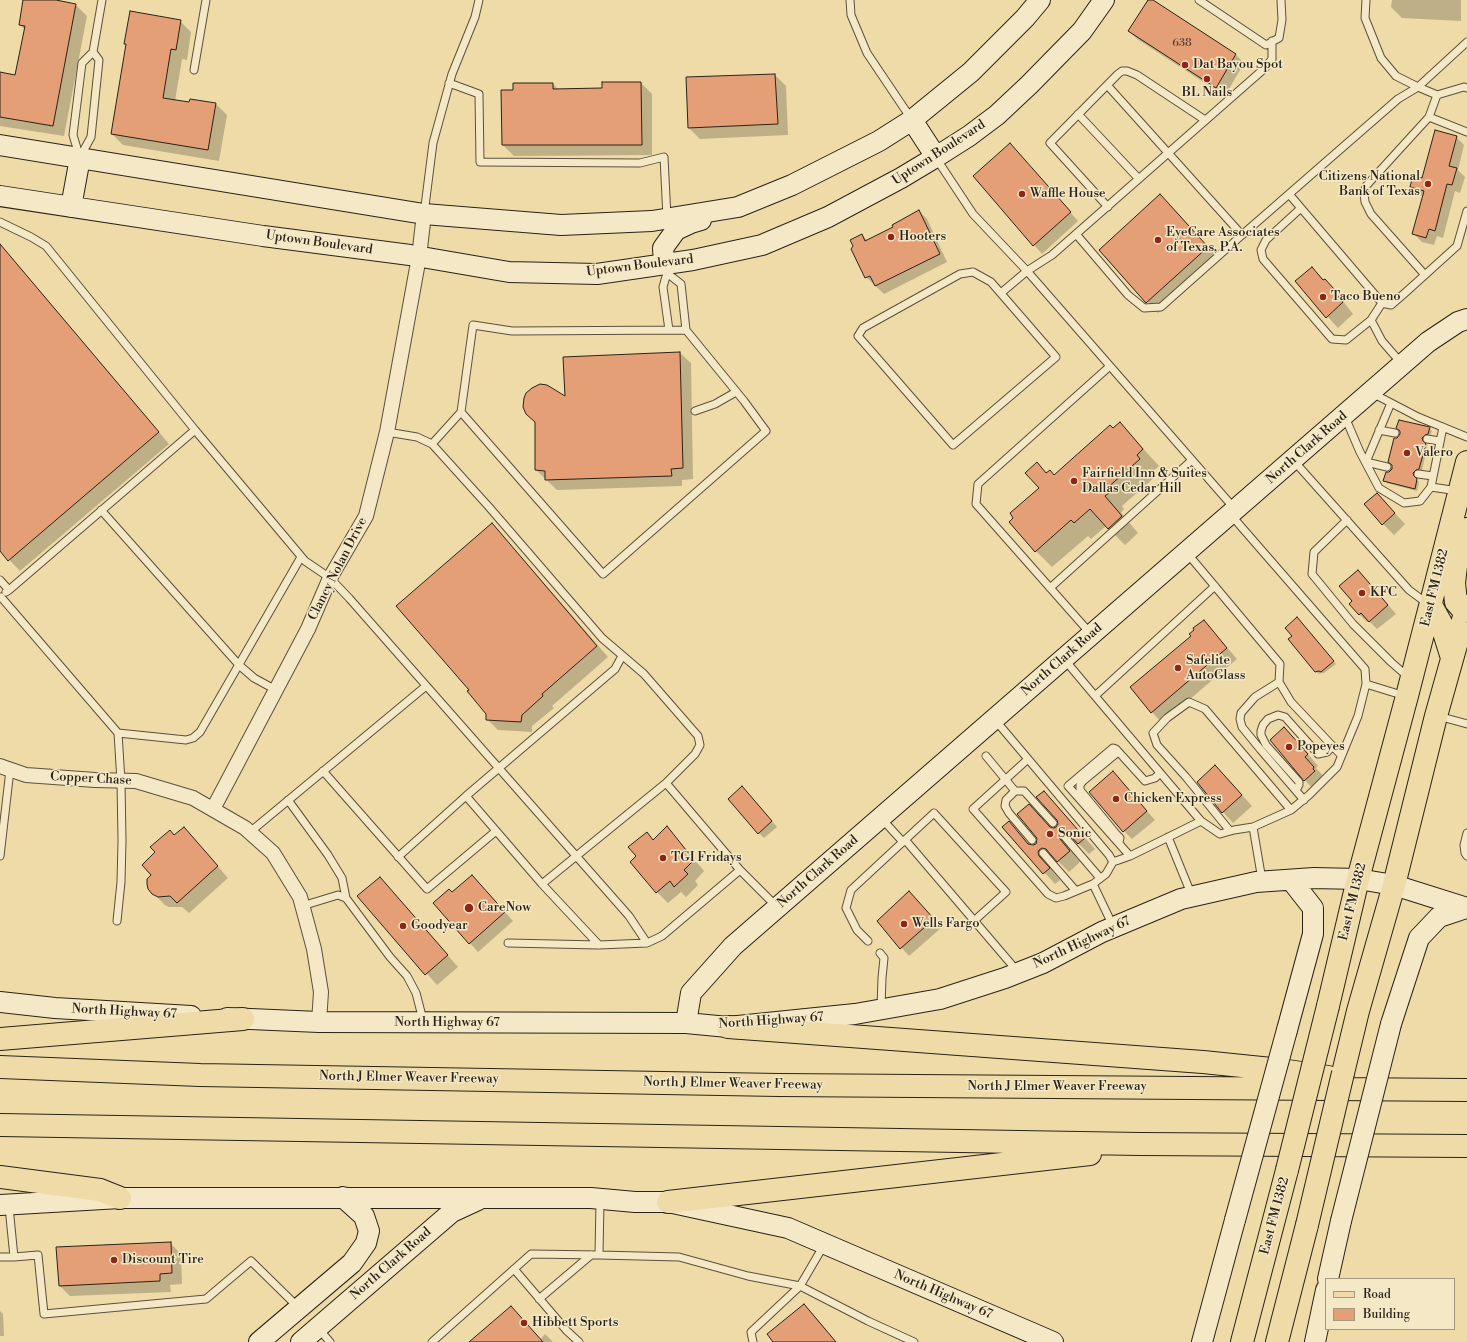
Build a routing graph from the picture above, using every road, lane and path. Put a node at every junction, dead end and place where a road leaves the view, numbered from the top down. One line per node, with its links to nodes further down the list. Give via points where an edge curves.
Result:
1 (102, 0): 12 (lane)
2 (206, 0): 13 (lane)
3 (480, 0): 14 (lane)
4 (850, 0): 21 (lane, via 851,15 868,53)
5 (1040, 0): 21 (main road, via 971,72)
6 (1104, 0): 26 (main road, Uptown Boulevard, via 1082,31 1030,85 997,115)
7 (1199, 0): 10 (lane, via 1266,44)
8 (1281, 0): 10 (lane, via 1282,20 1279,38)
9 (1366, 0): 16 (lane, via 1365,18 1381,58 1396,76)
10 (1272, 41): 22 (lane, via 1272,59 1265,68)
11 (1467, 42): 16 (lane)
12 (93, 52): 27 (lane, via 99,60 91,137); 27 (lane, via 82,63 72,135)
13 (194, 70)
14 (449, 83): 36 (lane, via 433,143); 37 (lane, via 479,94 480,162 640,162 664,157)
15 (1107, 85): 19 (lane); 22 (lane, via 1122,71 1127,71); 25 (lane)
16 (1418, 86): 18 (lane); 29 (lane, via 1398,100)
17 (1465, 87): 18 (lane)
18 (1436, 95): 20 (lane)
19 (1078, 114): 28 (lane); 33 (lane, via 1050,143)
20 (1429, 117): 23 (lane); 44 (lane, via 1366,186 1364,193 1371,214)
21 (912, 120): 26 (main road); 32 (main road, via 846,158 792,185)
22 (1206, 120): 25 (lane)
23 (1467, 132)
24 (0, 144): 27 (main road)
25 (1168, 153): 28 (lane); 40 (lane)
26 (936, 157): 42 (main road, Uptown Boulevard, via 828,217 762,245 693,260); 43 (lane, via 973,214)
27 (80, 158): 31 (main road); 36 (main road)
28 (1139, 179): 33 (lane)
29 (1289, 194): 34 (lane); 40 (lane)
30 (0, 196): 31 (main road, Uptown Boulevard)
31 (71, 207): 41 (main road, Uptown Boulevard)
32 (738, 207): 37 (main road); 42 (main road, via 676,230 663,248)
33 (1108, 207): 39 (lane)
34 (1301, 208): 46 (lane); 47 (lane, via 1266,240 1261,250 1263,259 1332,339 1346,340)
35 (1467, 211): 44 (lane, via 1456,246)
36 (424, 214): 37 (main road, via 561,225 652,221); 41 (street, Clancy Nolan Drive)
37 (667, 218)
38 (0, 222): 60 (lane, via 46,246)
39 (1076, 234): 40 (lane, via 1128,295 1144,308 1161,307); 43 (lane, via 1052,255)
40 (1242, 235)
41 (419, 257): 42 (main road, Uptown Boulevard, via 509,272 597,274); 62 (street, Clancy Nolan Drive)
42 (665, 269): 49 (lane, via 663,287); 50 (lane, via 681,284)
43 (1026, 271): 45 (lane); 52 (lane)
44 (1425, 276): 46 (lane, via 1391,305)
45 (1001, 293): 45 (lane, via 991,282 973,272 960,274 863,328 858,336 953,445 1056,357)
46 (1382, 303): 47 (lane)
47 (1371, 320): 51 (lane, via 1382,341)
48 (1467, 320): 51 (main road, North Clark Road, via 1458,322 1428,342)
49 (669, 330): 50 (lane); 57 (lane, via 512,331 473,326)
50 (686, 330): 53 (lane)
51 (1403, 365): 54 (main road, North Clark Road)
52 (1110, 366): 68 (lane); 86 (lane, via 978,484 976,504)
53 (736, 392): 56 (lane, via 715,404); 57 (lane, via 766,431 604,574)
54 (1371, 392): 55 (lane); 58 (main road, North Clark Road)
55 (1391, 403): 59 (lane); 61 (lane)
56 (695, 411)
57 (461, 412): 67 (lane)
58 (1344, 416): 69 (main road, North Clark Road); 70 (lane)
59 (1443, 427): 64 (lane); 66 (lane)
60 (195, 430): 77 (lane); 82 (lane)
61 (1379, 430): 63 (lane); 70 (lane)
62 (387, 432): 67 (lane, via 417,437); 83 (street, Clancy Nolan Drive, via 366,516)
63 (1395, 433)
64 (1467, 437)
65 (1427, 439): 66 (lane)
66 (1440, 441): 74 (lane)
67 (432, 444): 92 (lane, via 602,638)
68 (1192, 460): 78 (lane); 86 (lane)
69 (1293, 460): 78 (main road, North Clark Road); 79 (lane)
70 (1366, 462): 72 (lane); 75 (lane, via 1379,488 1404,503 1420,502)
71 (1467, 462): 76 (main road, East FM 1382)
72 (1387, 467)
73 (1418, 474): 74 (lane)
74 (1433, 476): 75 (lane)
75 (1431, 487): 76 (lane)
76 (1463, 495): 89 (main road, East FM 1382)
77 (101, 510): 87 (lane); 95 (lane)
78 (1233, 512): 81 (main road, North Clark Road); 97 (lane, via 1365,669)
79 (1347, 520): 89 (lane, via 1410,590); 99 (lane, via 1314,552 1312,574 1353,624 1391,662)
80 (1467, 528): 90 (main road, via 1454,583 1456,602)
81 (1186, 553): 85 (lane); 91 (main road, North Clark Road)
82 (301, 557): 83 (lane); 95 (lane)
83 (330, 578): 98 (lane); 100 (street, Clancy Nolan Drive, via 308,629)
84 (0, 580): 87 (lane)
85 (1215, 586): 96 (lane, via 1280,664); 101 (lane)
86 (1050, 588): 91 (lane)
87 (9, 590): 88 (lane)
88 (1, 597): 105 (lane)
89 (1431, 605): 93 (main road, via 1442,623); 99 (main road, East FM 1382)
90 (1466, 610): 93 (main road)
91 (1091, 635): 94 (main road, North Clark Road)
92 (622, 656): 112 (lane, via 615,669); 117 (lane, via 644,674 698,736 700,745 696,754)
93 (1452, 658): 102 (main road)
94 (1063, 659): 101 (lane); 103 (main road, North Clark Road)
95 (239, 665): 100 (lane, via 254,678); 105 (lane, via 200,732 193,738 186,740)
96 (1279, 682): 106 (lane, via 1291,702); 118 (lane, via 1245,706 1240,720 1242,727)
97 (1366, 684): 99 (lane); 108 (lane, via 1358,716)
98 (426, 686): 112 (lane); 113 (lane)
99 (1409, 688): 148 (main road, East FM 1382)
100 (276, 690): 124 (street, Clancy Nolan Drive)
101 (1095, 696): 114 (lane)
102 (1436, 716): 104 (lane); 153 (main road)
103 (994, 719): 110 (lane); 126 (main road, North Clark Road)
104 (1467, 724)
105 (118, 733): 116 (lane)
106 (1333, 746): 108 (lane); 118 (lane, via 1327,752 1318,754 1285,717 1278,715 1262,725 1261,735 1266,745 1299,782)
107 (1118, 752): 114 (lane, via 1145,782); 138 (lane, via 1083,782 1080,790 1120,838); 138 (lane, via 1113,748 1068,786)
108 (1341, 755): 122 (lane, via 1337,767)
109 (986, 756): 115 (lane)
110 (1028, 759): 115 (lane); 145 (lane, via 1109,854)
111 (5, 768): 116 (street, Copper Chase, via 26,775); 123 (lane)
112 (499, 769): 120 (lane); 141 (lane)
113 (322, 772): 121 (lane); 144 (lane)
114 (1160, 773): 127 (lane)
115 (1006, 779): 119 (lane); 154 (lane, via 973,809 1048,894 1056,898)
116 (121, 781): 124 (street, Copper Chase, via 136,781 193,798); 161 (lane, via 121,882)
117 (666, 783): 141 (lane); 146 (lane)
118 (1296, 790): 122 (lane)
119 (1015, 791): 128 (lane, via 1024,791); 136 (lane, via 1006,800 1005,806)
120 (466, 796): 130 (lane); 144 (lane)
121 (288, 800): 132 (lane); 156 (lane, via 342,878)
122 (1304, 800): 125 (lane)
123 (3, 803): 140 (lane)
124 (213, 809): 132 (street, Copper Chase)
125 (1291, 810): 129 (lane); 131 (lane, via 1205,709 1189,702 1167,718 1153,733 1157,745)
126 (881, 817): 137 (lane); 158 (main road, North Clark Road)
127 (1201, 820): 131 (lane, via 1220,834); 135 (lane)
128 (1053, 823)
129 (1254, 827): 131 (lane); 150 (lane)
130 (496, 831): 144 (lane, via 427,889); 151 (lane)
131 (1230, 831)
132 (250, 832): 157 (street, Copper Chase, via 273,854 300,897)
133 (1467, 833): 143 (lane, via 1464,845)
134 (1064, 836): 147 (lane)
135 (1168, 837): 142 (lane); 155 (lane)
136 (1032, 840)
137 (902, 841): 160 (lane, via 907,842); 160 (lane, via 934,813 1006,892); 163 (lane, via 851,890 846,908 857,930)
138 (1120, 844): 142 (lane)
139 (1044, 853): 154 (lane)
140 (0, 856)
141 (576, 856): 151 (lane); 165 (lane, via 629,916)
142 (1130, 856): 145 (lane)
143 (1467, 856)
144 (398, 857)
145 (1113, 862): 147 (lane, via 1106,874)
146 (740, 870): 158 (lane); 165 (lane, via 662,936)
147 (1100, 878): 152 (lane)
148 (1358, 879): 149 (main road, North Highway 67); 153 (main road, North Highway 67); 209 (main road, East FM 1382, bridge)
149 (1291, 880): 150 (main road, North Highway 67); 208 (main road, bridge, via 1313,908 1312,934)
150 (1263, 882): 155 (main road, North Highway 67)
151 (542, 884): 166 (lane)
152 (1093, 884): 154 (lane); 162 (lane)
153 (1394, 885): 159 (main road, North Highway 67); 210 (main road, bridge, via 1358,1011)
154 (1076, 891)
155 (1192, 897): 162 (main road, North Highway 67, via 1181,899)
156 (346, 898): 157 (lane, via 338,895); 173 (lane, via 407,976 416,993)
157 (302, 906): 172 (street, Copper Chase, via 314,949 321,992)
158 (777, 907): 174 (main road, North Clark Road, via 733,946 691,993)
159 (1467, 908): 195 (main road, bridge, via 1439,917 1419,938 1391,1024)
160 (975, 920): 168 (lane)
161 (117, 921)
162 (1113, 927): 168 (main road, North Highway 67, via 1043,963)
163 (868, 941)
164 (508, 943): 166 (lane)
165 (646, 943): 166 (lane)
166 (599, 945)
167 (880, 953): 170 (lane, via 884,958)
168 (1018, 972): 170 (main road, North Highway 67, via 940,998)
169 (0, 1002): 171 (main road, North Highway 67, via 55,1008)
170 (880, 1010): 175 (main road, North Highway 67)
171 (243, 1019): 172 (main road, North Highway 67); 176 (main road)
172 (318, 1022): 173 (main road, North Highway 67)
173 (423, 1022): 174 (main road, North Highway 67)
174 (686, 1023): 175 (main road, North Highway 67)
175 (728, 1027): 178 (main road, via 1203,1062 1281,1070)
176 (0, 1039)
177 (0, 1067): 178 (main road, North J Elmer Weaver Freeway, via 208,1075 771,1085)
178 (1397, 1089): 179 (main road, North J Elmer Weaver Freeway)
179 (1467, 1090)
180 (0, 1125): 181 (main road)
181 (1140, 1144): 182 (main road); 188 (main road, via 1124,1150)
182 (1467, 1146)
183 (0, 1177): 186 (main road, via 100,1190)
184 (343, 1197): 185 (main road, North Highway 67); 186 (main road, North Highway 67); 199 (main road, North Clark Road, via 364,1216 369,1231 366,1243 352,1262)
185 (486, 1197): 187 (main road, North Highway 67); 200 (main road, North Clark Road, via 452,1212)
186 (120, 1198): 189 (main road, North Highway 67)
187 (600, 1198): 188 (main road, North Highway 67); 191 (lane)
188 (668, 1202): 190 (main road, North Highway 67, via 788,1228)
189 (4, 1205): 192 (lane)
190 (824, 1244): 196 (lane); 201 (main road, North Highway 67)
191 (595, 1255): 194 (lane, via 531,1254); 196 (lane, via 679,1257 748,1276); 198 (lane)
192 (14, 1257): 193 (lane); 199 (lane, via 38,1255 44,1314 206,1299 251,1261)
193 (0, 1258)
194 (514, 1269): 198 (lane); 204 (lane)
195 (1328, 1278)
196 (800, 1286): 206 (lane, via 751,1332); 207 (lane)
197 (1325, 1295): 211 (main road)
198 (539, 1299): 205 (lane)
199 (299, 1308): 200 (main road); 202 (main road, North Clark Road)
200 (324, 1335): 203 (main road, North Clark Road)
201 (1046, 1341)
202 (259, 1342)
203 (301, 1342)
204 (432, 1342)
205 (579, 1342)
206 (753, 1342)
207 (914, 1342)
208 (1202, 1342)
209 (1242, 1342)
210 (1277, 1342)
211 (1315, 1342)

